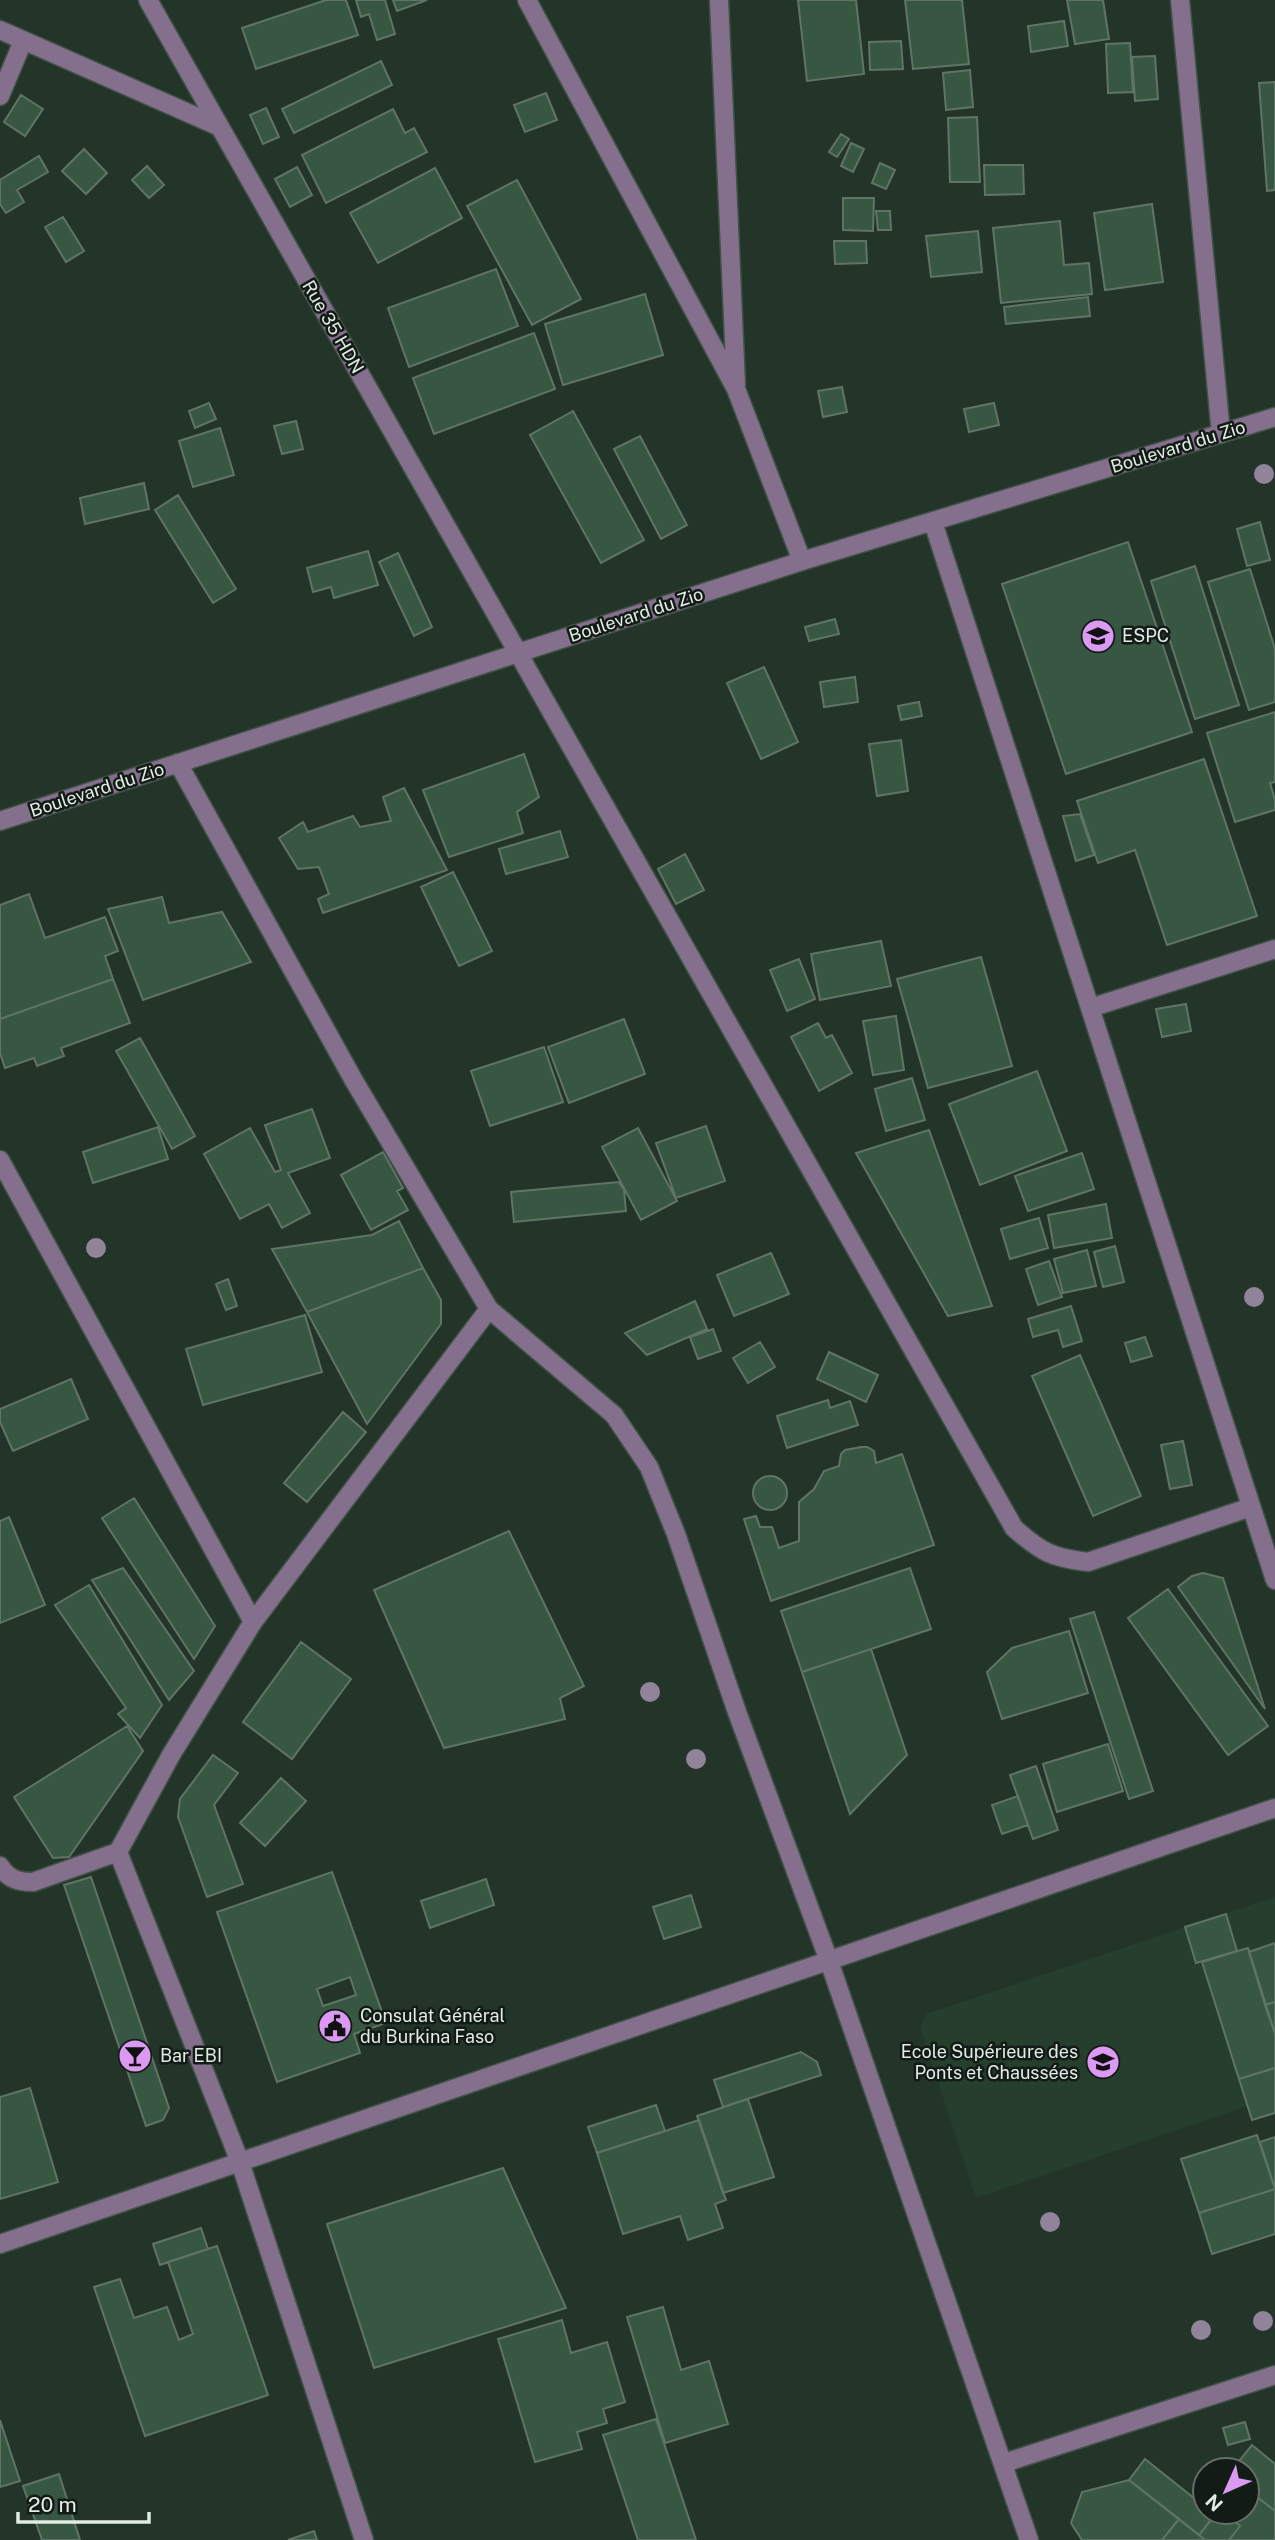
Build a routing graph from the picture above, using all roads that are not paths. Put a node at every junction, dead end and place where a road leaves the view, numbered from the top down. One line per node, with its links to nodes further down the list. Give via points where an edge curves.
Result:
1 (148, 0): 8 (street, Rue 35 HDN)
2 (527, 0): 9 (street)
3 (719, 0): 9 (street)
4 (1180, 0): 11 (street)
5 (0, 30): 6 (street)
6 (23, 41): 7 (street); 8 (street)
7 (0, 96)
8 (220, 127): 14 (street, Rue 35 HDN)
9 (736, 389): 13 (street)
10 (1275, 417): 11 (street, Boulevard du Zio)
11 (1221, 434): 12 (street, Boulevard du Zio)
12 (933, 522): 13 (street, Boulevard du Zio); 18 (street)
13 (802, 561): 14 (street, Boulevard du Zio)
14 (518, 653): 15 (street, Boulevard du Zio); 21 (street, Rue 35 HDN, via 1014,1528 1035,1547 1060,1559 1088,1562)
15 (178, 763): 16 (street, Boulevard du Zio); 20 (street, via 353,1080)
16 (0, 821)
17 (1275, 949): 18 (street)
18 (1090, 1008): 21 (street)
19 (0, 1160): 23 (street)
20 (489, 1309): 23 (street); 27 (street, via 614,1415 649,1467)
21 (1251, 1507): 22 (street)
22 (1275, 1580)
23 (253, 1622): 25 (street)
24 (1275, 1808): 27 (street)
25 (118, 1852): 26 (street, via 33,1882 18,1882); 28 (street)
26 (0, 1866)
27 (828, 1961): 28 (street); 31 (street)
28 (240, 2162): 29 (street); 32 (street)
29 (0, 2244)
30 (1275, 2375): 31 (street)
31 (1004, 2463): 33 (street)
32 (364, 2540)
33 (1029, 2540)

